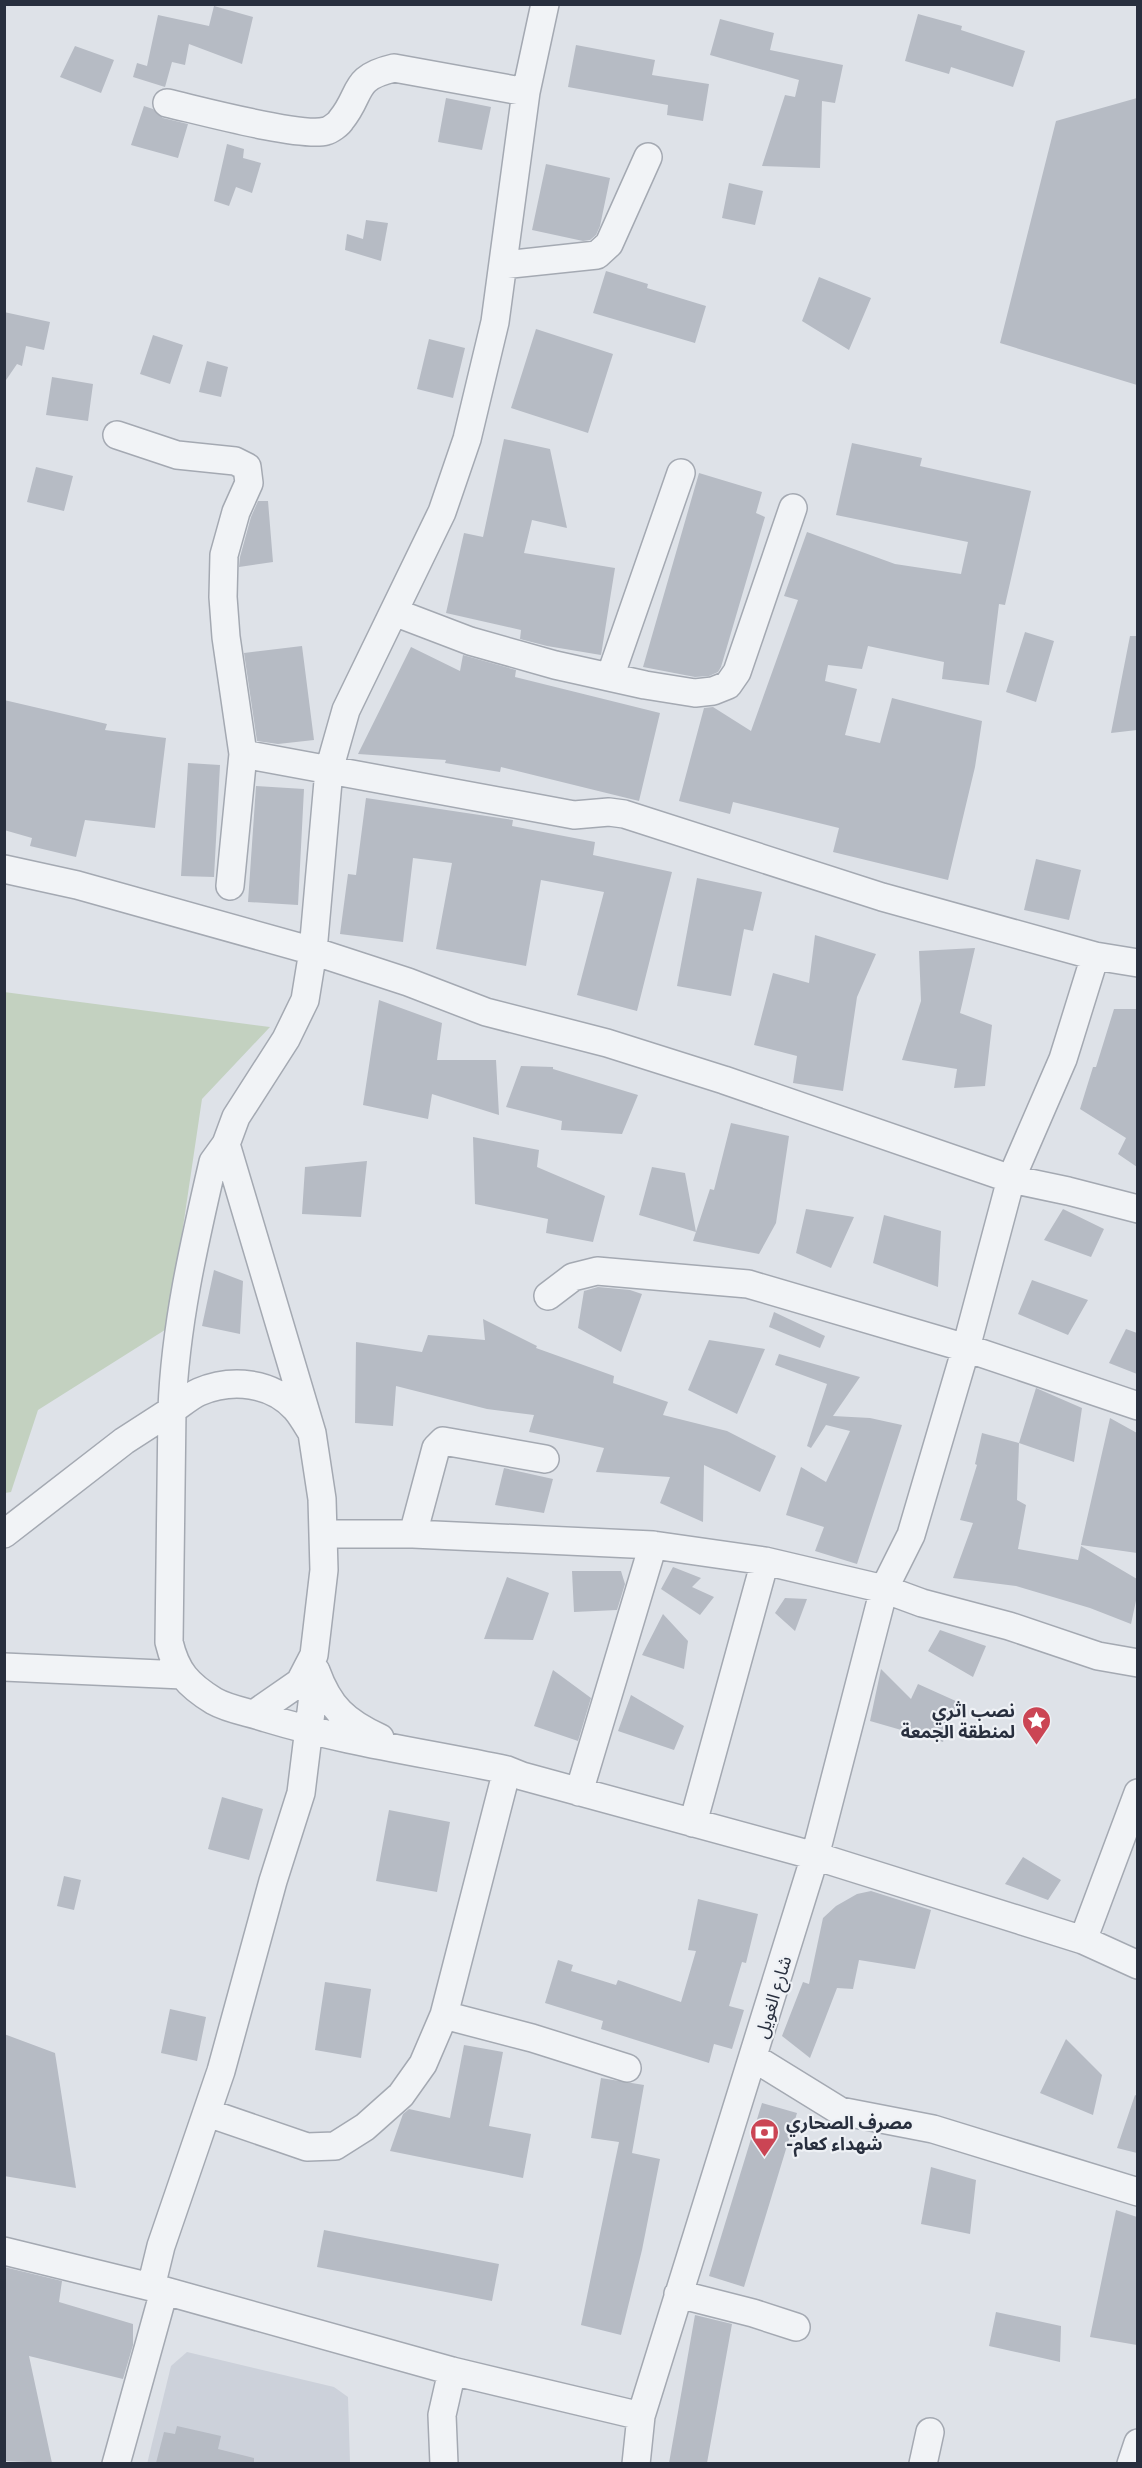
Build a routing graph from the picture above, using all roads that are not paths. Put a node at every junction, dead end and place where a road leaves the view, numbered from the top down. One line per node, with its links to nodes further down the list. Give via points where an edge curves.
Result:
1 (545, 4): 2 (street)
2 (526, 92): 3 (street, via 394,68 375,72 361,85 341,121 326,131 296,131); 5 (street)
3 (166, 103)
4 (648, 157): 5 (street, via 609,244 597,255)
5 (503, 265): 9 (street, via 495,322 467,439 442,512)
6 (117, 435): 11 (street, via 177,455 235,461 247,467 249,483 224,555 223,597)
7 (681, 472): 10 (street)
8 (793, 508): 10 (street, via 737,672 728,685 695,693)
9 (394, 612): 10 (street, via 470,641); 12 (street, via 346,710)
10 (610, 677)
11 (243, 754): 12 (street); 14 (street)
12 (329, 770): 15 (street); 17 (street, via 574,815 624,814 882,897)
13 (4, 869): 15 (street, via 77,885)
14 (230, 886)
15 (313, 951): 18 (street, via 305,1000 236,1117); 19 (street, via 486,1012 607,1043 724,1080)
16 (1136, 955): 17 (street)
17 (1095, 956): 19 (street, شارع الغويل, via 1063,1059)
18 (226, 1144): 24 (street, via 213,1162 196,1233 177,1345); 25 (street)
19 (1011, 1179): 20 (street); 22 (street, شارع الغويل)
20 (1137, 1209)
21 (548, 1296): 22 (street, via 573,1277 597,1271 748,1284)
22 (966, 1348): 23 (street); 32 (street, شارع الغويل, via 911,1535)
23 (1137, 1406)
24 (172, 1410): 25 (street, via 198,1392 232,1384 251,1385 282,1397 296,1409); 27 (street, via 124,1441); 36 (street, via 169,1633 173,1658)
25 (312, 1433): 28 (street, via 322,1499)
26 (545, 1459): 29 (street, via 443,1441 436,1448)
27 (4, 1534)
28 (322, 1534): 29 (street); 33 (street, via 324,1570)
29 (413, 1534): 30 (street)
30 (653, 1545): 31 (street); 41 (street)
31 (765, 1561): 32 (street); 43 (street)
32 (884, 1589): 34 (street, via 1098,1656); 44 (street, شارع الغويل)
33 (315, 1663): 37 (street, via 300,1682); 38 (street); 39 (street, via 329,1700 348,1721)
34 (1137, 1663)
35 (4, 1667): 36 (street)
36 (183, 1675): 37 (street, via 216,1702)
37 (254, 1714): 38 (street)
38 (310, 1731): 39 (street); 50 (street, via 301,1793)
39 (399, 1750): 40 (street)
40 (507, 1770): 41 (street); 47 (street)
41 (579, 1792): 43 (street)
42 (1137, 1793): 45 (street)
43 (693, 1823): 44 (street)
44 (815, 1856): 45 (street); 48 (street, شارع الغويل)
45 (1083, 1940): 46 (street)
46 (1137, 1965)
47 (444, 2015): 49 (street); 50 (street, via 423,2064 401,2095 365,2127 335,2146 307,2147)
48 (754, 2058): 51 (street, via 840,2110 933,2129); 54 (street, شارع الغويل)
49 (627, 2068)
50 (208, 2113): 53 (street, via 161,2246)
51 (1137, 2192)
52 (4, 2251): 53 (street)
53 (157, 2289): 56 (street); 60 (street)
54 (678, 2294): 55 (street); 57 (street, شارع الغويل)
55 (796, 2326)
56 (452, 2371): 57 (street); 61 (street, via 442,2415)
57 (641, 2416): 62 (street, شارع الغويل)
58 (930, 2432): 63 (street)
59 (1137, 2443): 64 (street)
60 (116, 2463)
61 (444, 2463)
62 (636, 2463)
63 (923, 2463)
64 (1131, 2463)

